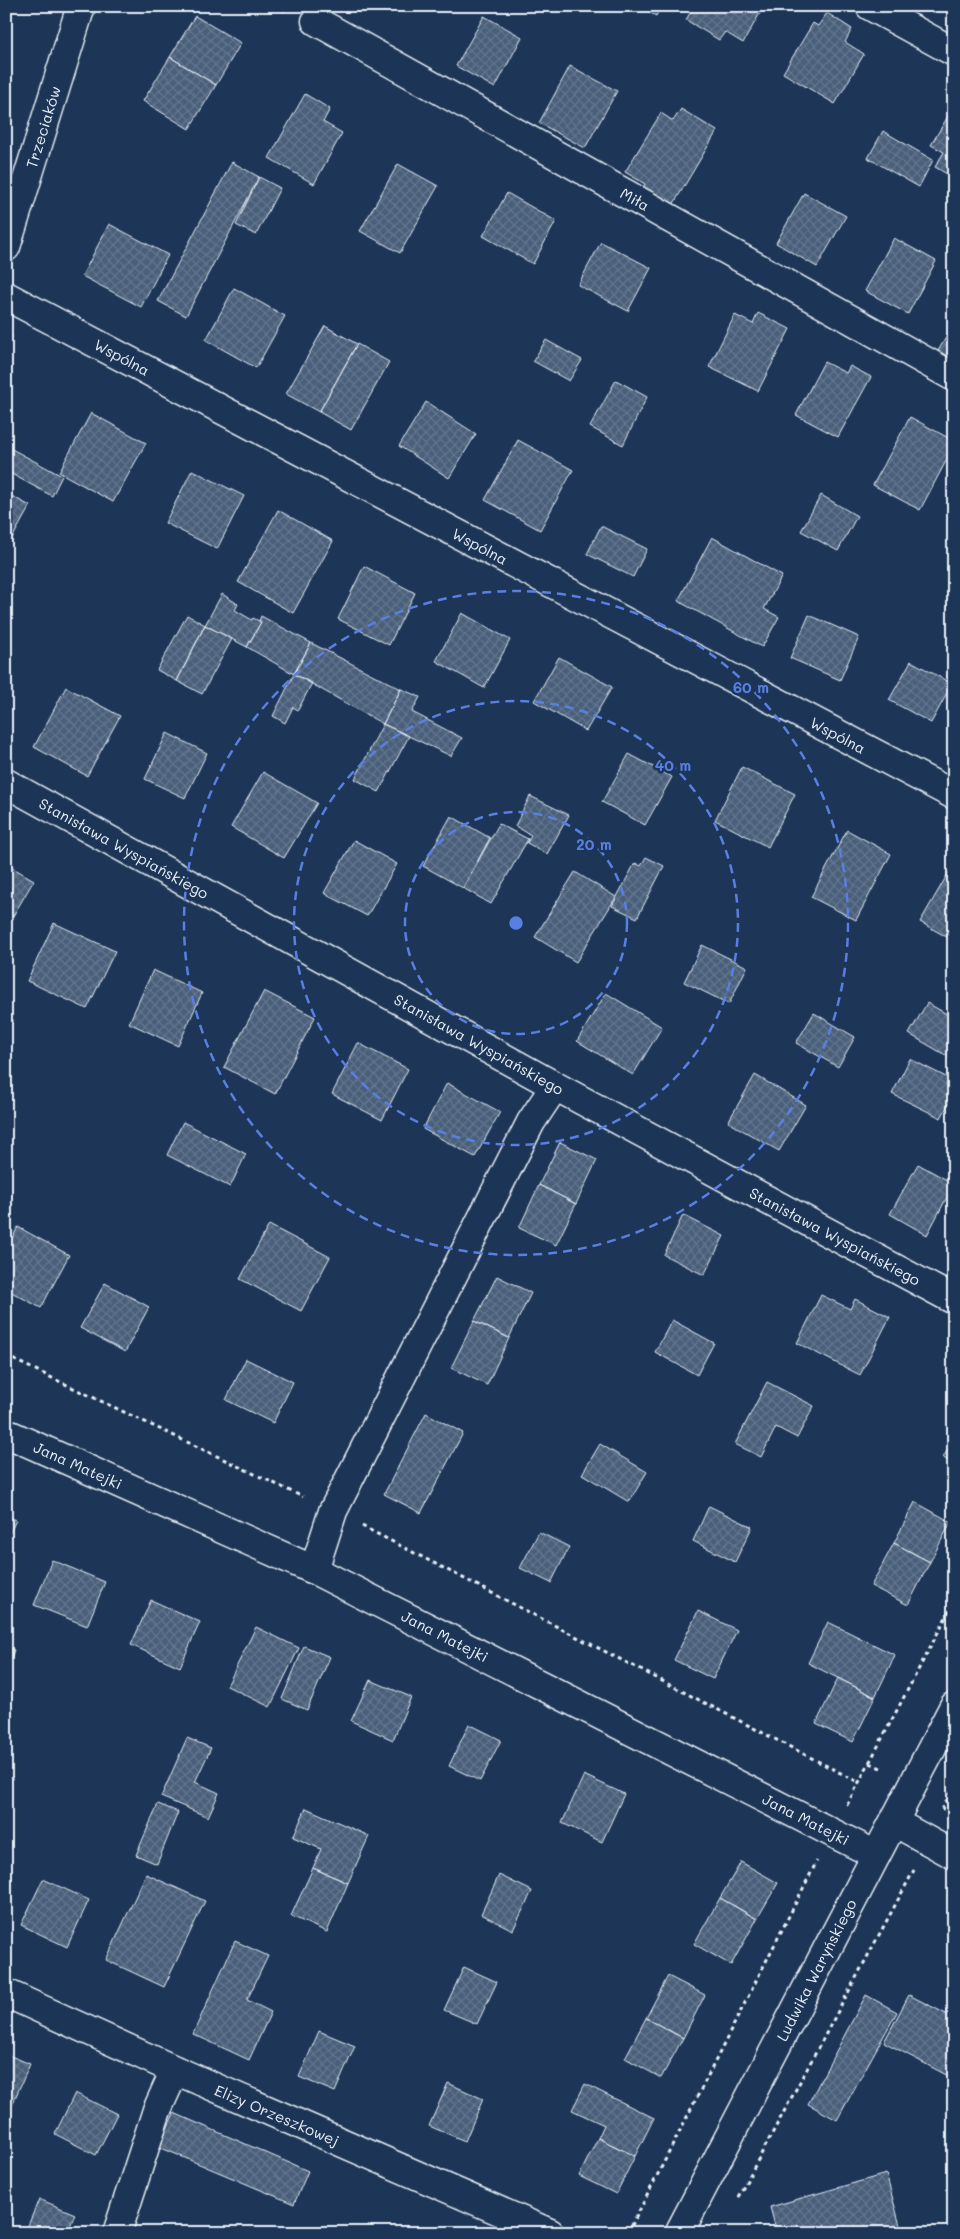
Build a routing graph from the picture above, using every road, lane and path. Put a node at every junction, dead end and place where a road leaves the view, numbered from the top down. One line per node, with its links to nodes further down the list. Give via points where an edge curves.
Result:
1 (81, 6): 5 (street, Trzeciaków)
2 (870, 6): 4 (street)
3 (316, 21): 7 (street, Miła)
4 (954, 52)
5 (6, 247)
6 (6, 296): 9 (street, Wspólna)
7 (954, 378)
8 (6, 784): 10 (street, Stanisława Wyspiańskiego)
9 (954, 795)
10 (554, 1086): 11 (street, Stanisława Wyspiańskiego); 14 (street, via 531,1122)
11 (954, 1300)
12 (6, 1356): 14 (path)
13 (6, 1433): 15 (street, Jana Matejki)
14 (333, 1511): 15 (street); 18 (path)
15 (314, 1570): 21 (street, Jana Matejki)
16 (954, 1602): 18 (path)
17 (954, 1706): 20 (street, Ludwika Waryńskiego)
18 (860, 1782): 21 (path)
19 (954, 1786): 22 (path)
20 (894, 1822): 22 (street); 24 (street, Ludwika Waryńskiego)
21 (832, 1832): 24 (street, Jana Matejki); 30 (path)
22 (929, 1841): 23 (street); 27 (path)
23 (954, 1855)
24 (876, 1856): 31 (street, Ludwika Waryńskiego)
25 (6, 1993): 26 (street, Elizy Orzeszkowej)
26 (175, 2070): 28 (street, via 156,2110); 29 (street, Elizy Orzeszkowej)
27 (737, 2199)
28 (117, 2233)
29 (550, 2233)
30 (628, 2233)
31 (679, 2233)

